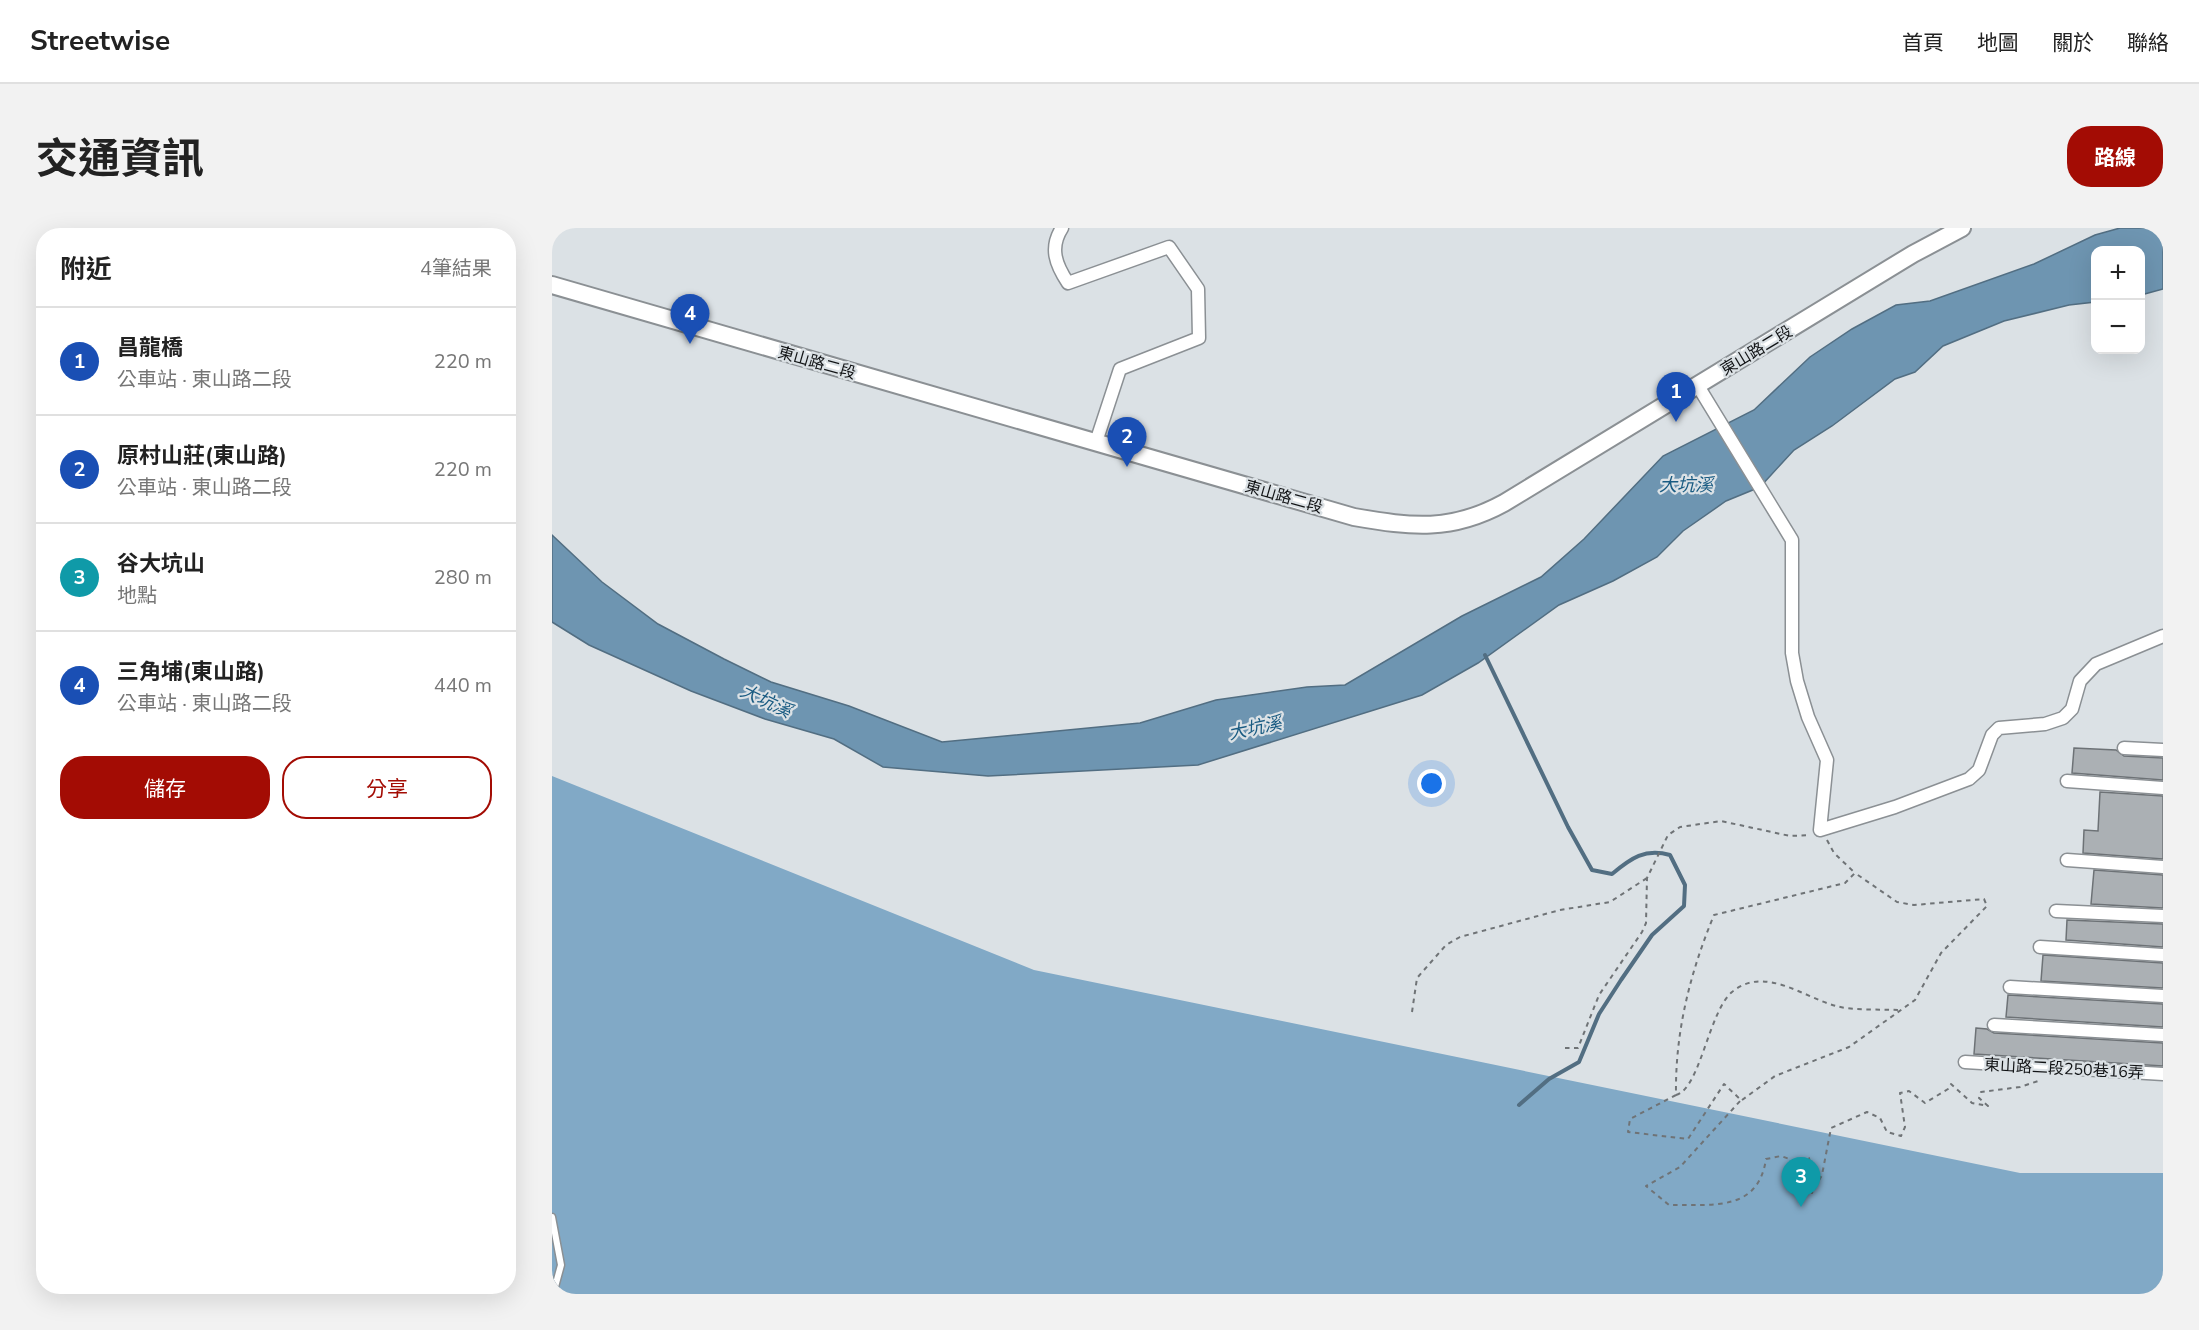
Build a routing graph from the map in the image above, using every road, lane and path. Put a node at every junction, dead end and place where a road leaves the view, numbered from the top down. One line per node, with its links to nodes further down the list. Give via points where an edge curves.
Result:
1 (1062, 228): 5 (street, via 1055,263 1068,283 1169,247 1198,289 1199,338 1120,369)
2 (1962, 228): 4 (main road, 東山路二段)
3 (552, 285): 5 (main road, 東山路二段)
4 (1698, 386): 5 (main road, 東山路二段, via 1479,517 1427,526 1354,517); 11 (street, via 1792,540 1792,653 1808,717 1827,760)
5 (1096, 442)
6 (2163, 636): 11 (street, via 2096,663 2080,681 2072,709 2063,718 2045,724 1999,728 1992,735 1979,770 1969,779)
7 (2124, 748): 8 (street)
8 (2163, 750)
9 (2067, 781): 10 (street)
10 (2163, 788)
11 (1821, 830): 14 (path, via 1834,853); 15 (path, via 1808,836 1790,836 1720,821 1680,827 1668,835)
12 (2067, 860): 13 (street)
13 (2163, 867)
14 (1855, 873): 22 (path, via 1897,902 1914,905 1984,899 1988,906 1941,953 1915,1000); 30 (path, via 1845,883 1714,915 1695,962 1685,1002 1675,1062)
15 (1647, 878): 23 (path, via 1610,902 1560,910 1460,937 1446,945 1417,978); 26 (path, via 1646,923 1642,932 1599,994 1578,1048)
16 (2056, 911): 17 (street)
17 (2163, 916)
18 (2040, 947): 19 (street)
19 (2163, 955)
20 (2010, 987): 21 (street)
21 (2163, 996)
22 (1900, 1010): 30 (path, via 1838,1007 1783,984 1753,982 1732,992 1717,1014 1689,1085); 31 (path, via 1849,1047 1775,1076)
23 (1412, 1012)
24 (1994, 1025): 25 (street)
25 (2163, 1035)
26 (1564, 1048)
27 (1965, 1062): 28 (street, 東山路二段250巷16弄)
28 (2055, 1068): 29 (street, 東山路二段250巷16弄); 31 (path, via 2047,1078 2020,1087 1981,1092 1979,1098 1988,1106 1972,1103 1951,1084 1925,1103 1909,1091 1900,1093 1905,1127 1901,1136 1887,1132 1880,1118 1867,1112 1832,1128 1822,1175 1812,1192 1805,1186 1811,1168 1809,1158 1798,1162 1781,1156 1766,1159 1755,1191 1726,1204 1669,1205 1646,1186 1680,1167)
29 (2163, 1074)
30 (1676, 1095): 31 (path, via 1630,1119 1628,1132 1688,1139 1724,1084)
31 (1741, 1100)
32 (552, 1217): 33 (lane, via 561,1265)
33 (552, 1288)

